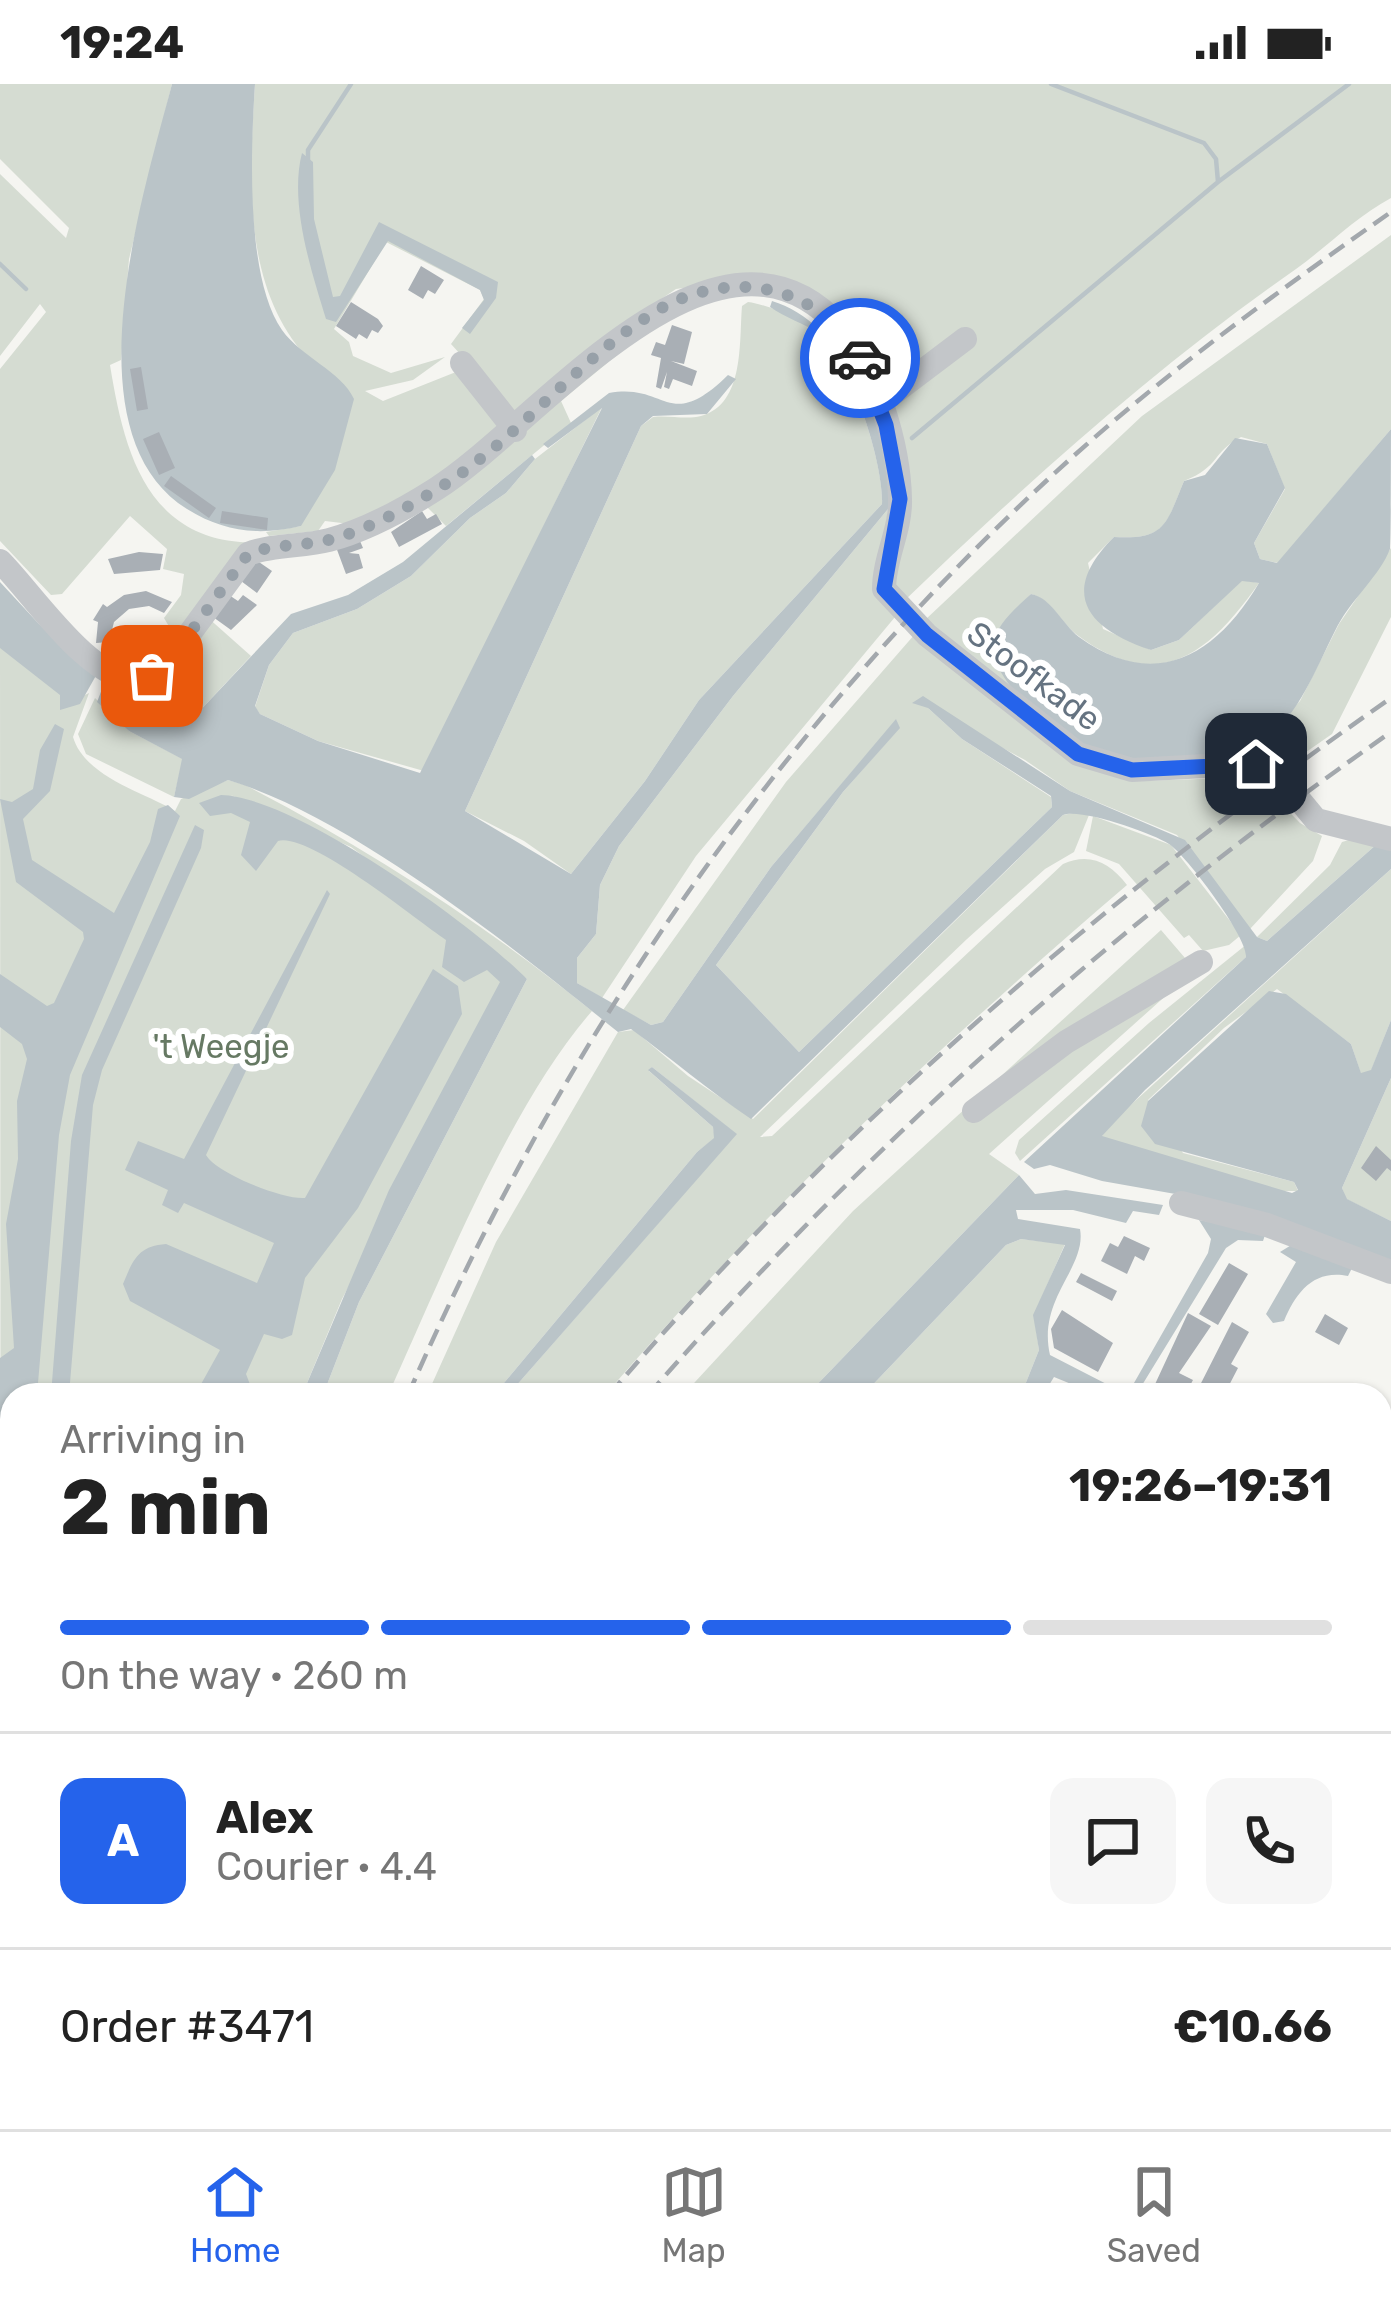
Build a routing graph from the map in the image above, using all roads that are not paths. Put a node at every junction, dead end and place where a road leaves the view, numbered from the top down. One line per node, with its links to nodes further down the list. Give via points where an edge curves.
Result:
1 (965, 339): 3 (street)
2 (462, 363): 4 (street)
3 (879, 404): 4 (street, via 854,347 821,310 775,290 726,287 652,314); 6 (street, Stoofkade, via 898,483 888,599 1078,754 1132,770 1256,764 1273,769 1316,820)
4 (515, 430): 5 (street, via 381,520 332,539 248,554 171,659 140,681 108,671)
5 (0, 561)
6 (1391, 838)
7 (1202, 962): 8 (street, via 1066,1042)
8 (974, 1111)
9 (1181, 1203): 10 (street)
10 (1391, 1272)

